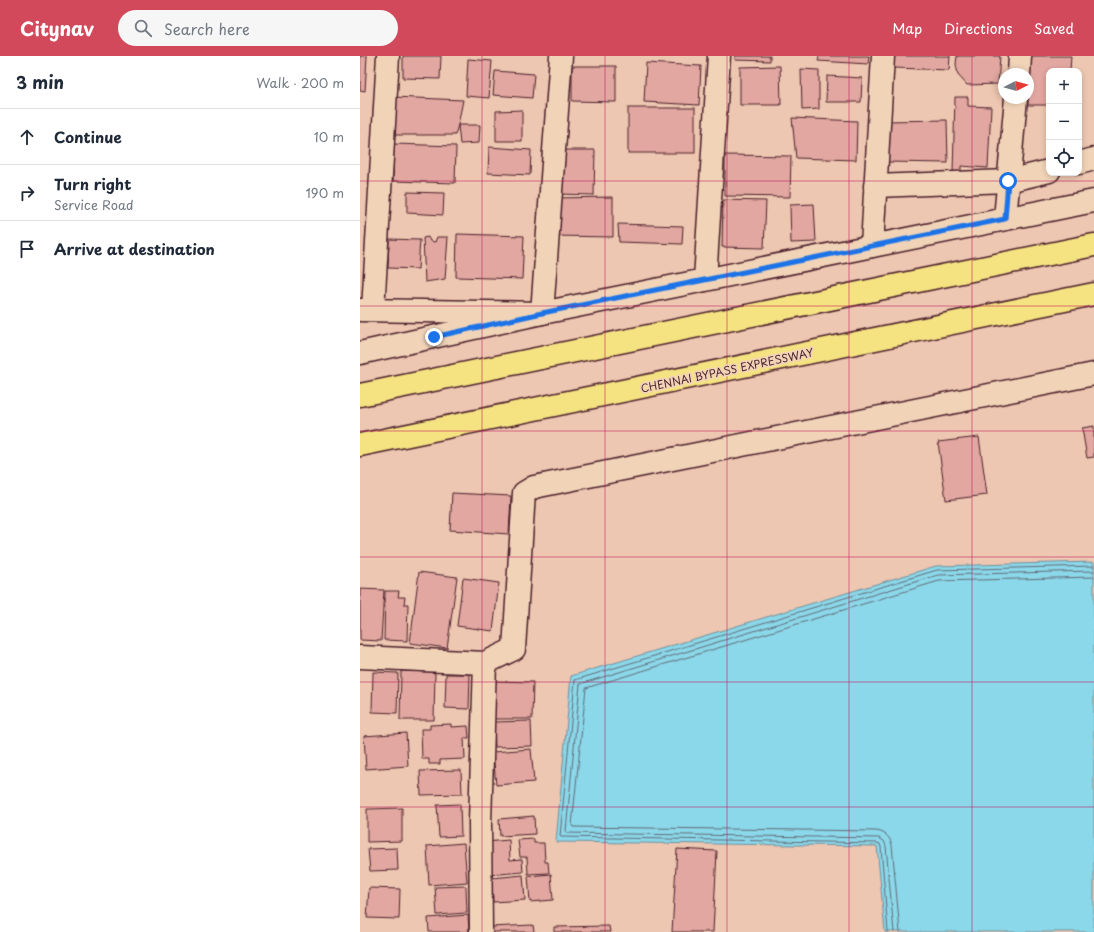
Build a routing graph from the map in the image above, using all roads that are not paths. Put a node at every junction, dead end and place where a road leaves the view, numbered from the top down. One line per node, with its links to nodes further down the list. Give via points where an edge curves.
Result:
1 (388, 56): 19 (street)
2 (561, 56): 20 (street)
3 (719, 56): 17 (street)
4 (883, 56): 12 (street)
5 (1020, 56): 6 (street)
6 (1019, 68)
7 (1015, 104): 11 (street)
8 (1094, 159): 9 (street)
9 (1082, 162)
10 (1046, 172): 11 (street)
11 (1008, 181): 12 (street); 14 (street)
12 (875, 186): 16 (street)
13 (1094, 201): 14 (street)
14 (1005, 219): 16 (street)
15 (1094, 245): 23 (highway)
16 (872, 246): 17 (street)
17 (705, 280): 20 (street)
18 (1094, 294): 24 (highway, CHENNAI BYPASS EXPRESSWAY)
19 (366, 310): 20 (street)
20 (542, 313): 21 (street)
21 (360, 353)
22 (1094, 374): 26 (street, via 534,486 524,493 514,649)
23 (360, 395)
24 (360, 445)
25 (360, 657): 26 (street)
26 (485, 663): 27 (street, via 480,822)
27 (481, 932)

